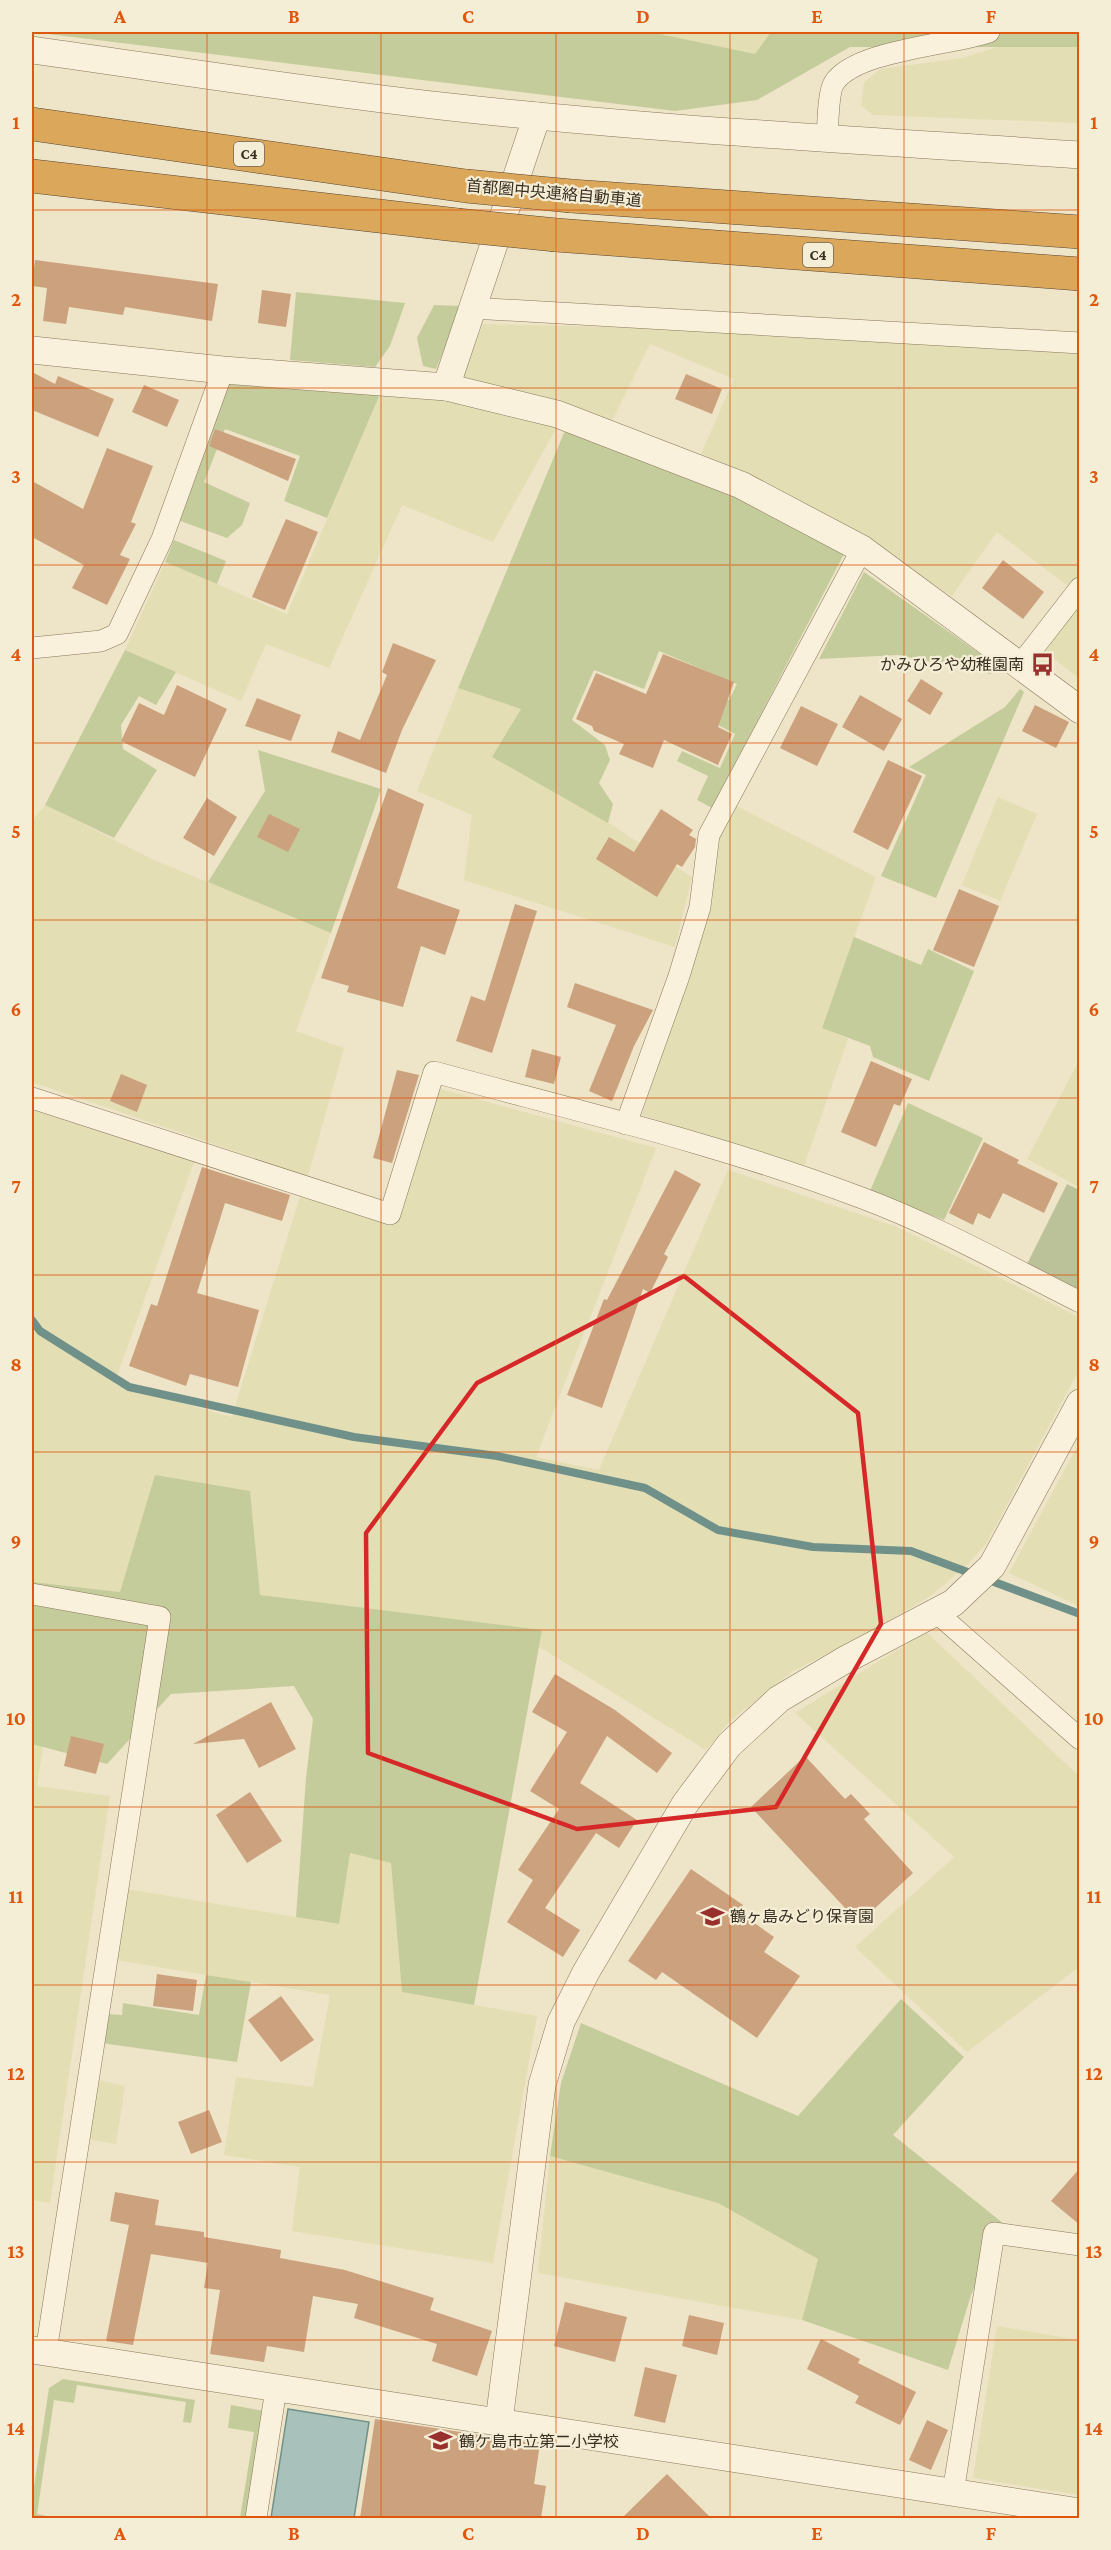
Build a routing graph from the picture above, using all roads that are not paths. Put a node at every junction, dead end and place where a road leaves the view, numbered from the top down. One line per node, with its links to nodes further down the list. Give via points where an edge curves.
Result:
1 (989, 32): 5 (street, via 871,58 845,70 832,84)
2 (32, 50): 3 (street)
3 (537, 116): 5 (street); 10 (street)
4 (32, 124): 8 (highway, 首都圏中央連絡自動車道 / C4, bridge, via 466,186)
5 (827, 138): 6 (street)
6 (1080, 155)
7 (32, 176): 9 (highway, C4, bridge, via 556,235)
8 (1080, 232)
9 (1080, 274)
10 (472, 309): 11 (street); 14 (street)
11 (1080, 343)
12 (32, 350): 13 (street)
13 (223, 370): 14 (street); 17 (street, via 162,539 117,634 101,641)
14 (446, 387): 15 (street, via 557,414 741,484)
15 (862, 549): 18 (street); 21 (street, via 709,835 700,907)
16 (1080, 588): 18 (street)
17 (32, 648)
18 (1021, 664): 19 (street)
19 (1080, 710)
20 (32, 1098): 21 (street, via 390,1214 434,1072)
21 (627, 1125): 22 (street, via 696,1143 862,1198 937,1230)
22 (1080, 1302)
23 (1080, 1403): 25 (street, via 992,1566 953,1603)
24 (32, 1594): 28 (street, via 160,1617)
25 (936, 1612): 26 (street); 30 (street, via 778,1699 729,1745 685,1804 586,1972 561,2022 542,2085)
26 (1080, 1739)
27 (1080, 2245): 31 (street, via 994,2233)
28 (36, 2355): 29 (street)
29 (276, 2389): 30 (street); 33 (street)
30 (500, 2421): 31 (street)
31 (953, 2493): 32 (street)
32 (1067, 2513)
33 (256, 2518)

